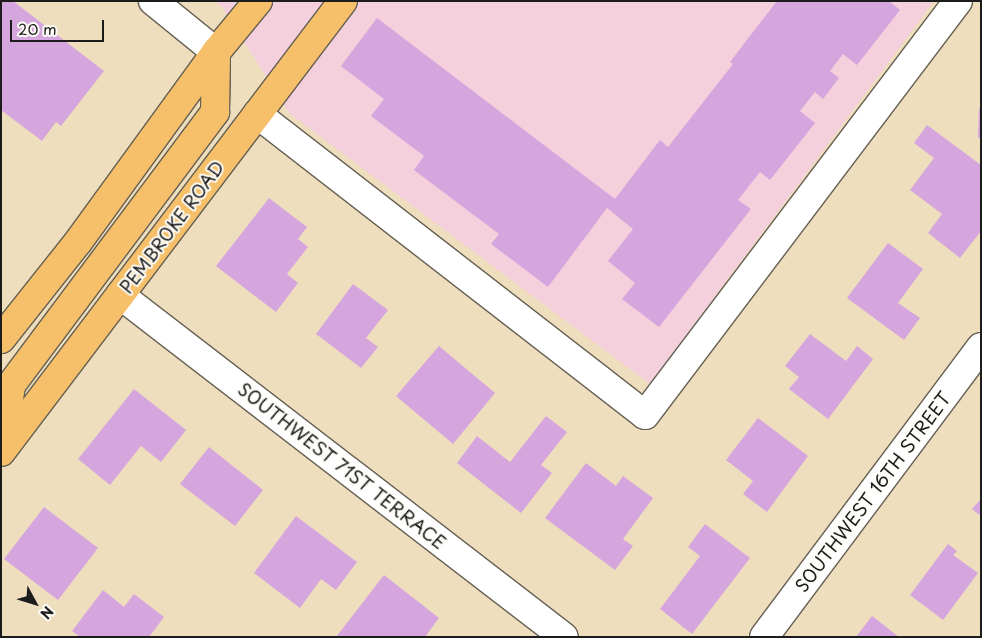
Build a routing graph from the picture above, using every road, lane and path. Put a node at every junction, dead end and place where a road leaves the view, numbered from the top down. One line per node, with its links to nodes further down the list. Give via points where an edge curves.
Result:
1 (154, 1): 5 (street)
2 (258, 1): 5 (main road)
3 (343, 1): 6 (main road, PEMBROKE ROAD)
4 (958, 1): 6 (street, via 645,415)
5 (216, 52): 8 (main road, via 78,242); 10 (main road, via 215,112 10,385)
6 (257, 114): 7 (main road, PEMBROKE ROAD)
7 (120, 295): 10 (main road, PEMBROKE ROAD); 11 (street, SOUTHWEST 71ST TERRACE)
8 (1, 339)
9 (981, 347): 12 (street, SOUTHWEST 16TH STREET)
10 (2, 452)
11 (564, 637)
12 (764, 637)

